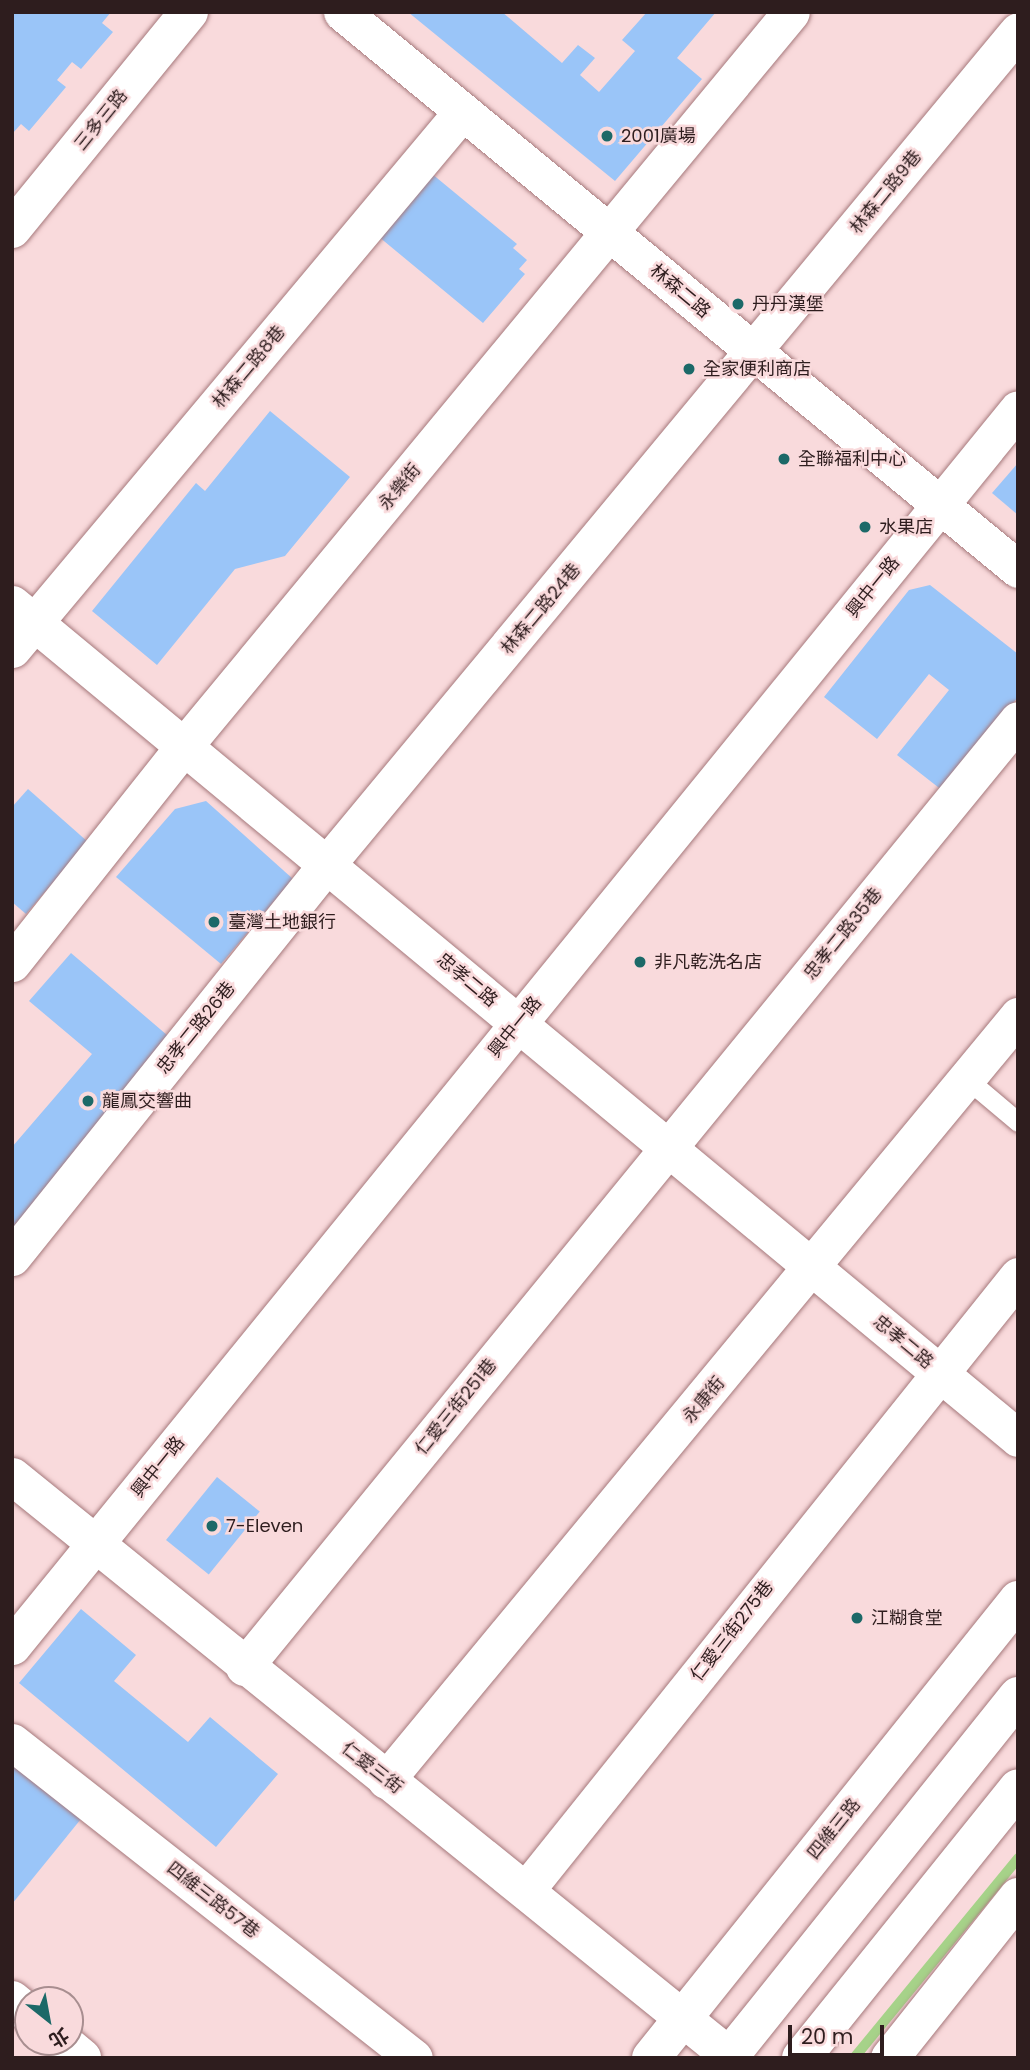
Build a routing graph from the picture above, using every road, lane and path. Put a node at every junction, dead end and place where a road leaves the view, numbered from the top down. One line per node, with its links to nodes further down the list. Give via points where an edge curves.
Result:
1 (189, 12): 6 (street, 三多三路)
2 (342, 12): 5 (street, 林森二路)
3 (791, 12): 7 (street, 永樂街)
4 (1018, 31): 8 (street, 林森二路9巷)
5 (462, 112): 7 (street, 林森二路); 12 (street, 林森二路8巷)
6 (12, 229)
7 (611, 234): 8 (street, 林森二路); 14 (street, 永樂街)
8 (755, 353): 10 (street, 林森二路); 15 (street, 林森二路24巷)
9 (1018, 408): 10 (street, 興中一路)
10 (939, 505): 11 (street, 林森二路); 18 (street, 興中一路)
11 (1018, 569)
12 (20, 625): 14 (street, 忠孝二路)
13 (1018, 720): 21 (street, 忠孝二路35巷)
14 (184, 746): 15 (street, 忠孝二路); 16 (street, 永樂街)
15 (327, 864): 18 (street, 忠孝二路); 22 (street, 忠孝二路26巷)
16 (12, 963)
17 (1018, 1016): 19 (street, 永康街)
18 (518, 1024): 21 (street, 忠孝二路); 28 (street, 興中一路)
19 (967, 1079): 20 (lane); 23 (street, 永康街)
20 (1018, 1122)
21 (668, 1147): 23 (street, 忠孝二路); 31 (street, 仁愛三街251巷)
22 (12, 1257)
23 (814, 1268): 25 (street, 忠孝二路); 34 (street, 永康街)
24 (1018, 1276): 25 (street, 仁愛三街275巷)
25 (938, 1372): 26 (street, 忠孝二路); 36 (street, 仁愛三街275巷)
26 (1018, 1438)
27 (12, 1476): 28 (street, 仁愛三街)
28 (96, 1543): 30 (street, 興中一路); 31 (street, 仁愛三街)
29 (1018, 1600): 38 (street, 四維三路)
30 (12, 1646)
31 (244, 1667): 34 (street, 仁愛三街)
32 (1018, 1696): 39 (street)
33 (12, 1742): 40 (street, 四維三路57巷)
34 (386, 1780): 36 (street, 仁愛三街)
35 (1018, 1788): 42 (street)
36 (526, 1890): 38 (street, 仁愛三街)
37 (1018, 1897): 43 (street)
38 (683, 2016): 39 (street, 仁愛三街); 41 (street, 四維三路)
39 (730, 2057)
40 (414, 2058)
41 (651, 2058)
42 (801, 2058)
43 (890, 2058)

